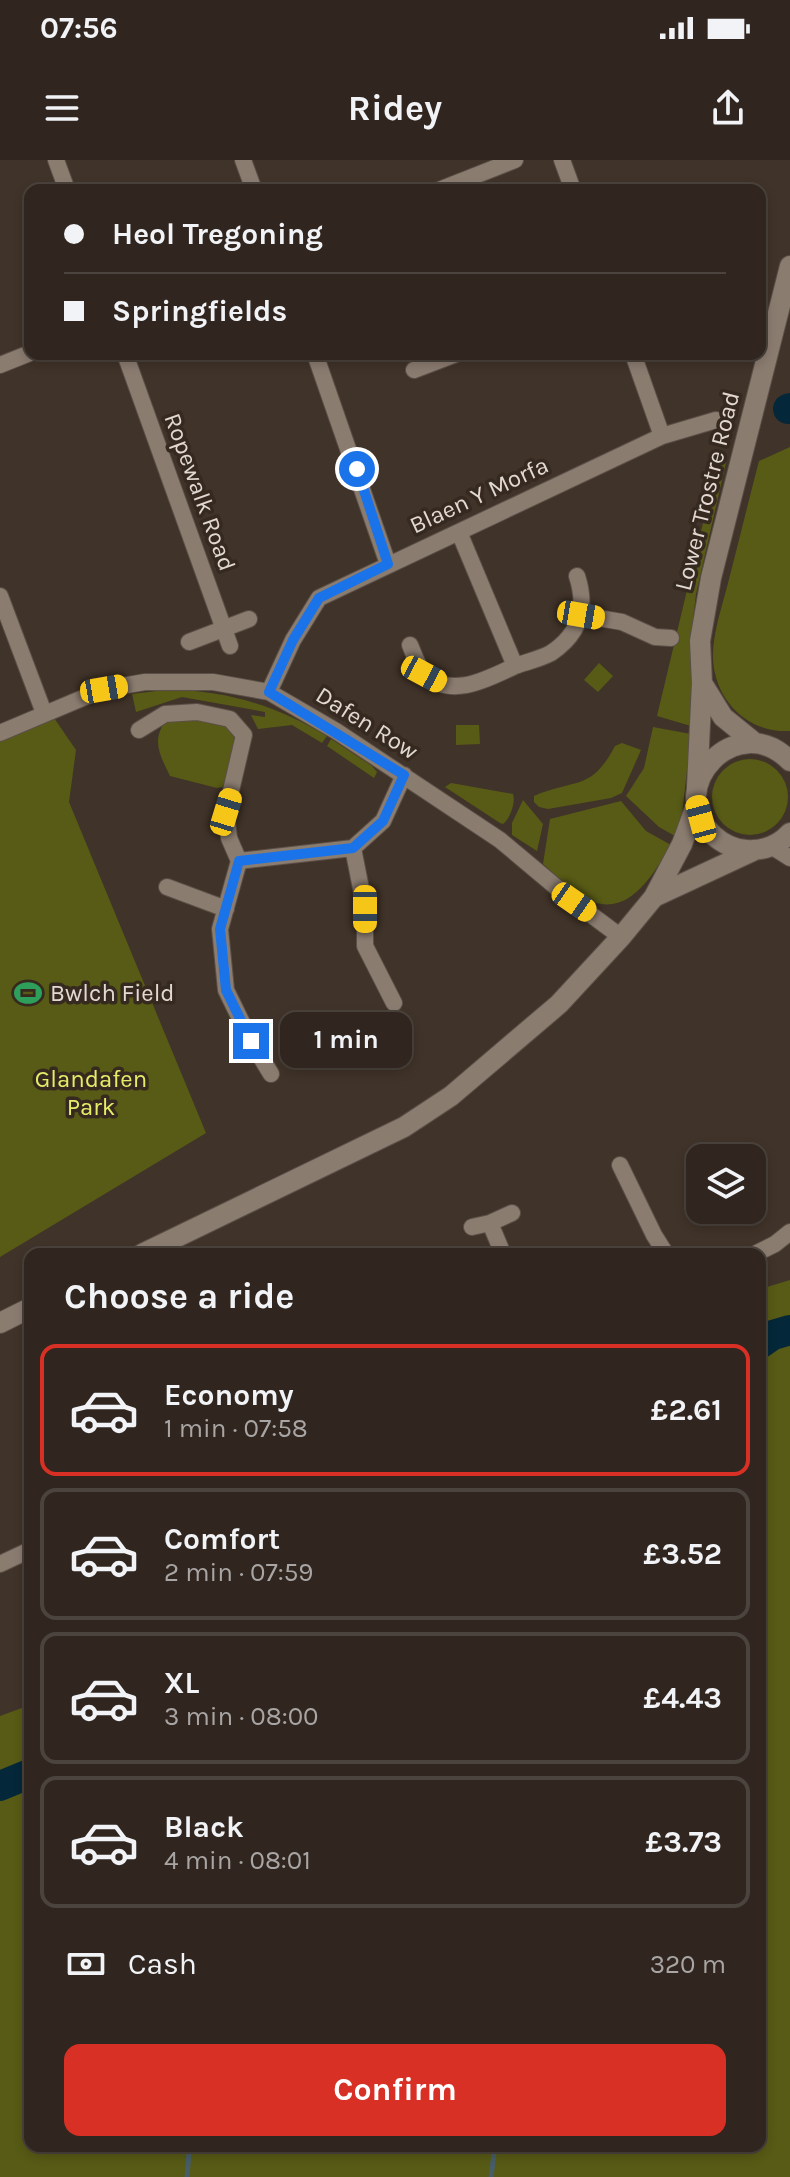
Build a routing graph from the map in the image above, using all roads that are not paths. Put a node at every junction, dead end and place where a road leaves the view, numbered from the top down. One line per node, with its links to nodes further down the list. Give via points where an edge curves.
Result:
1 (56, 160): 5 (street)
2 (243, 160): 6 (street)
3 (515, 160): 7 (street)
4 (562, 160): 8 (street)
5 (65, 184)
6 (252, 184)
7 (454, 184)
8 (571, 184)
9 (790, 266): 31 (main road, Lower Trostre Road, via 711,578 700,641)
10 (24, 355): 15 (street)
11 (127, 360): 25 (street, Ropewalk Road)
12 (317, 360): 20 (street)
13 (440, 360): 16 (street)
14 (635, 360): 18 (street)
15 (0, 365)
16 (414, 370)
17 (716, 420): 18 (street, Blaen Y Morfa)
18 (662, 436): 19 (street, Blaen Y Morfa)
19 (459, 532): 20 (street, Blaen Y Morfa); 30 (street)
20 (388, 564): 32 (street, Blaen Y Morfa, via 319,598)
21 (577, 576): 23 (street, via 584,597)
22 (0, 596): 33 (street)
23 (581, 615): 26 (street); 30 (street, via 551,652)
24 (249, 619): 25 (street)
25 (224, 628): 27 (street); 29 (street, Ropewalk Road)
26 (671, 638)
27 (189, 642)
28 (410, 645): 30 (street, via 424,674 445,685 473,685)
29 (230, 646)
30 (515, 666)
31 (702, 683): 36 (main road, Lower Trostre Road, via 723,717); 39 (main road, Lower Trostre Road)
32 (269, 692): 33 (street, Dafen Row, via 213,682 145,682 104,689); 38 (street, Dafen Row)
33 (44, 713): 35 (street, Dafen Row)
34 (139, 730): 44 (street, via 165,714 197,712 230,719 244,735 226,812)
35 (0, 733)
36 (772, 745): 37 (main road, Lower Trostre Road); 39 (main road, via 726,749 703,771)
37 (790, 761)
38 (404, 775): 41 (street, via 383,821); 48 (street, Dafen Row, via 500,840)
39 (697, 795): 42 (main road, via 701,819 723,843 738,849); 46 (main road, via 682,844)
40 (790, 833): 42 (main road)
41 (353, 848): 44 (street); 49 (street, via 365,909 365,946)
42 (763, 848): 43 (street); 46 (main road)
43 (790, 858)
44 (239, 861): 47 (street)
45 (167, 887): 47 (street)
46 (654, 897): 48 (main road)
47 (226, 909): 50 (street, via 220,929 226,990)
48 (621, 937): 56 (main road, via 559,1004 451,1096 404,1127)
49 (394, 1003)
50 (271, 1074)
51 (620, 1165): 58 (street)
52 (512, 1213): 53 (street)
53 (490, 1223): 54 (street); 57 (street)
54 (472, 1227)
55 (790, 1232): 59 (street)
56 (154, 1248)
57 (500, 1248)
58 (662, 1248)
59 (766, 1248)
60 (24, 1311): 61 (main road)
61 (0, 1323)
62 (24, 1552): 63 (street)
63 (1, 1562)

